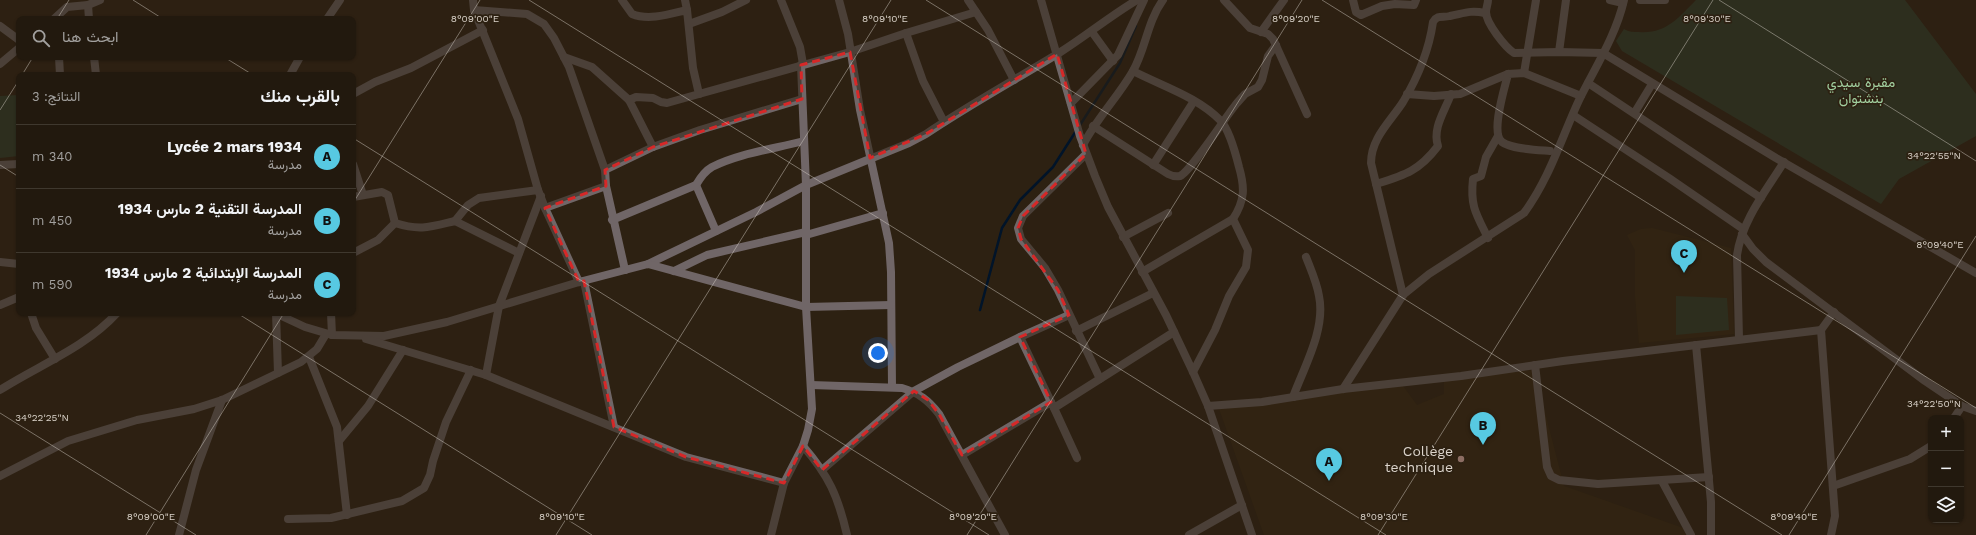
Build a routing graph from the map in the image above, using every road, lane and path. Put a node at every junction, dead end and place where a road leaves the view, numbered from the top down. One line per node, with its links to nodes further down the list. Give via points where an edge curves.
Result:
1 (100, 0): 26 (street)
2 (340, 0): 33 (street)
3 (473, 0): 27 (street)
4 (622, 0): 28 (street, via 627,11 637,16 668,15)
5 (685, 0): 28 (street)
6 (746, 0): 34 (street)
7 (781, 0): 54 (street, via 800,47)
8 (839, 0): 43 (street)
9 (968, 0): 29 (street)
10 (1041, 0): 47 (street)
11 (1137, 0): 37 (street, via 1108,17)
12 (1144, 0): 52 (street)
13 (1163, 0): 55 (street, via 1153,17)
14 (1224, 0): 38 (street, via 1250,28)
15 (1284, 0): 38 (street)
16 (1353, 0): 17 (street, via 1356,12 1361,15 1382,6 1414,5)
17 (1416, 0)
18 (1488, 0): 30 (street)
19 (1536, 0): 45 (street)
20 (1566, 0): 44 (street)
21 (1610, 0): 24 (street)
22 (1640, 0): 23 (street)
23 (1665, 0)
24 (1623, 1): 46 (street)
25 (68, 3): 26 (street); 31 (street)
26 (88, 4): 32 (street)
27 (474, 10): 36 (street); 48 (street, via 527,14 544,24)
28 (687, 10): 34 (street)
29 (976, 12): 39 (street); 61 (street)
30 (1486, 13): 45 (street, via 1509,50 1514,53); 66 (street, via 1470,10 1436,18 1427,54)
31 (58, 16)
32 (90, 16)
33 (329, 16)
34 (688, 24): 65 (street)
35 (0, 26): 40 (street)
36 (483, 30): 64 (street); 96 (street, via 518,119)
37 (1092, 32): 47 (street); 52 (street)
38 (1261, 32): 41 (street, via 1268,34)
39 (906, 33): 43 (street); 76 (street, via 923,81)
40 (16, 38)
41 (1276, 45): 74 (street); 77 (street, via 1268,56 1258,87 1236,102)
42 (16, 51): 53 (street)
43 (850, 52): 54 (street); 85 (street)
44 (1559, 52): 45 (street); 46 (street)
45 (1526, 53): 59 (street)
46 (1603, 53): 62 (street); 63 (street)
47 (1058, 54): 61 (street); 72 (street)
48 (564, 56): 70 (street, via 592,67); 90 (street)
49 (59, 60): 56 (street)
50 (94, 60): 57 (street)
51 (298, 60): 58 (street)
52 (1113, 61): 72 (street)
53 (0, 64)
54 (802, 65): 65 (street); 69 (street)
55 (1133, 71): 71 (street); 78 (street)
56 (60, 72)
57 (96, 72)
58 (292, 72)
59 (1524, 73): 60 (street); 68 (street)
60 (1508, 74): 67 (street, via 1460,94); 79 (street, via 1497,124)
61 (1014, 80): 76 (street)
62 (1588, 83): 68 (street); 73 (street)
63 (1652, 84): 73 (street); 86 (street)
64 (356, 92)
65 (699, 94): 70 (street, via 667,103 653,98 636,97)
66 (1407, 94): 67 (street); 93 (street, via 1374,143 1371,163)
67 (1451, 94): 93 (street, via 1437,128 1438,146 1430,156 1421,166)
68 (1581, 96): 75 (street)
69 (802, 99): 80 (street); 82 (street)
70 (630, 100): 82 (street)
71 (1194, 100): 77 (street); 89 (street)
72 (1072, 106): 81 (street)
73 (1635, 112): 99 (street)
74 (1307, 114)
75 (1573, 115): 108 (street, via 1669,178); 111 (street, via 1556,157 1531,204 1524,213)
76 (944, 122): 85 (street, via 909,143)
77 (1222, 122): 89 (street, via 1180,176 1168,174); 103 (street, via 1236,154 1242,176 1244,195 1241,207)
78 (1093, 126): 81 (street); 89 (street)
79 (1498, 136): 83 (street, via 1502,142 1511,146); 111 (street, via 1486,157 1481,176 1473,179 1471,197 1474,211)
80 (804, 141): 92 (street); 94 (street, via 723,163 703,174)
81 (1083, 145): 84 (street)
82 (653, 147): 90 (street)
83 (1550, 151)
84 (1086, 154): 110 (street); 131 (street, via 1023,216 1018,228 1021,239 1045,268 1058,290)
85 (870, 158): 92 (street); 101 (street)
86 (1784, 162): 99 (street); 121 (street)
87 (16, 164): 88 (street)
88 (0, 165)
89 (1153, 165)
90 (605, 170): 95 (street)
91 (356, 173): 97 (street)
92 (806, 184): 107 (street); 109 (street)
93 (1376, 184): 124 (street)
94 (696, 185): 104 (street); 107 (street)
95 (606, 186): 100 (street); 104 (street)
96 (539, 193): 100 (street); 105 (street, via 479,198 468,205); 113 (street)
97 (363, 195): 98 (street); 106 (street, via 382,192 388,195)
98 (356, 196)
99 (1761, 198): 108 (street)
100 (545, 208): 122 (street)
101 (883, 213): 109 (street); 127 (street, via 889,243)
102 (1168, 213): 110 (street)
103 (1233, 219): 120 (street); 150 (street, via 1248,250 1246,267)
104 (612, 220): 118 (street)
105 (455, 221): 106 (street, via 426,228 413,228); 113 (street)
106 (394, 223): 112 (street, via 378,240)
107 (716, 231): 117 (street)
108 (1742, 231): 130 (street, via 1758,255); 143 (street, via 1737,255)
109 (806, 233): 119 (street, via 706,255); 129 (street)
110 (1122, 237): 120 (street)
111 (1488, 238): 124 (street, via 1429,274)
112 (356, 251)
113 (519, 252): 128 (street)
114 (1306, 257): 159 (street, via 1320,296 1320,309 1316,336)
115 (0, 262): 116 (street)
116 (16, 264)
117 (648, 264): 118 (street); 119 (street)
118 (625, 270): 122 (street)
119 (674, 271): 129 (street)
120 (1142, 272): 123 (street)
121 (1976, 273)
122 (581, 282): 128 (street); 166 (street)
123 (1153, 293): 138 (street); 139 (street)
124 (1403, 295): 156 (street)
125 (16, 298): 126 (street)
126 (0, 305)
127 (891, 305): 129 (street); 155 (street)
128 (500, 306): 141 (street, via 414,331 384,336); 152 (street)
129 (806, 307): 154 (street)
130 (1834, 312): 137 (street); 163 (street)
131 (1069, 315): 138 (street); 142 (street)
132 (32, 316): 147 (street, via 36,328)
133 (113, 316): 147 (street, via 83,342)
134 (276, 316): 151 (street)
135 (282, 316): 140 (street, via 305,327)
136 (331, 316): 140 (street)
137 (1821, 330): 143 (street); 177 (street)
138 (1076, 331): 153 (street)
139 (1174, 332): 150 (street); 153 (street)
140 (329, 334): 141 (street); 146 (street)
141 (356, 336): 145 (street)
142 (1020, 337): 158 (street); 161 (street)
143 (1740, 339): 144 (street)
144 (1696, 345): 148 (street); 174 (street)
145 (403, 350): 149 (street); 167 (street, via 368,406)
146 (309, 357): 151 (street); 167 (street, via 333,414)
147 (55, 359): 157 (street)
148 (1535, 366): 156 (street); 175 (street, via 1547,467 1551,476 1565,481 1598,484)
149 (471, 370): 152 (street); 179 (street, via 446,422 424,488 402,501)
150 (1193, 372): 162 (street)
151 (278, 373): 160 (street)
152 (486, 375): 166 (street)
153 (1100, 379): 161 (street)
154 (811, 385): 155 (street); 168 (street, via 812,410)
155 (892, 387): 158 (street)
156 (1343, 389): 159 (street)
157 (0, 390)
158 (914, 391): 170 (street, via 928,400 939,414); 172 (street)
159 (1293, 397): 162 (street)
160 (222, 400): 173 (street, via 194,409 137,420 68,441); 181 (street, via 196,470)
161 (1053, 405): 170 (street); 171 (street)
162 (1208, 406): 178 (street)
163 (1962, 406): 164 (street); 165 (street)
164 (1976, 412)
165 (1956, 415)
166 (614, 427): 176 (street, via 686,457)
167 (340, 441): 179 (street)
168 (803, 446): 172 (street); 176 (street)
169 (1928, 448): 177 (street, via 1910,459)
170 (962, 454): 184 (street)
171 (1078, 458)
172 (822, 470): 183 (street, via 838,500)
173 (0, 476)
174 (1709, 477): 175 (street); 188 (street)
175 (1662, 481): 187 (street)
176 (784, 483): 182 (street)
177 (1833, 486): 189 (street, via 1835,516)
178 (1242, 505): 185 (street); 186 (street)
179 (346, 515): 180 (street, via 315,520)
180 (288, 519)
181 (179, 535)
182 (771, 535)
183 (847, 535)
184 (1005, 535)
185 (1189, 535)
186 (1252, 535)
187 (1691, 535)
188 (1711, 535)
189 (1831, 535)

